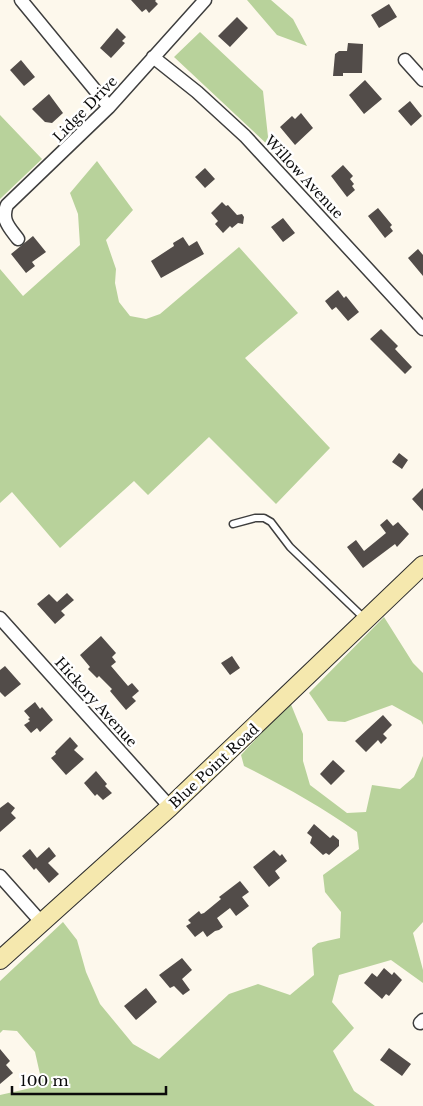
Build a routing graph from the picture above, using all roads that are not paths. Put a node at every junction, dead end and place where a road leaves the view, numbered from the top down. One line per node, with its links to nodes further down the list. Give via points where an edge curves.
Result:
1 (21, 0): 6 (street)
2 (205, 0): 3 (street, Lidge Drive)
3 (153, 57): 6 (street, Lidge Drive); 8 (street, Willow Avenue, via 245,136)
4 (405, 60): 5 (street)
5 (423, 80)
6 (110, 107): 7 (street, Lidge Drive, via 7,205 5,221)
7 (18, 239)
8 (423, 328)
9 (233, 524): 12 (lane, via 255,518 271,522 295,552)
10 (423, 566): 12 (street, Blue Point Road)
11 (0, 618): 13 (street, Hickory Avenue)
12 (366, 620): 13 (street, Blue Point Road)
13 (170, 807): 15 (street, Blue Point Road)
14 (0, 876): 15 (street)
15 (42, 923): 16 (street, Blue Point Road)
16 (0, 960)

